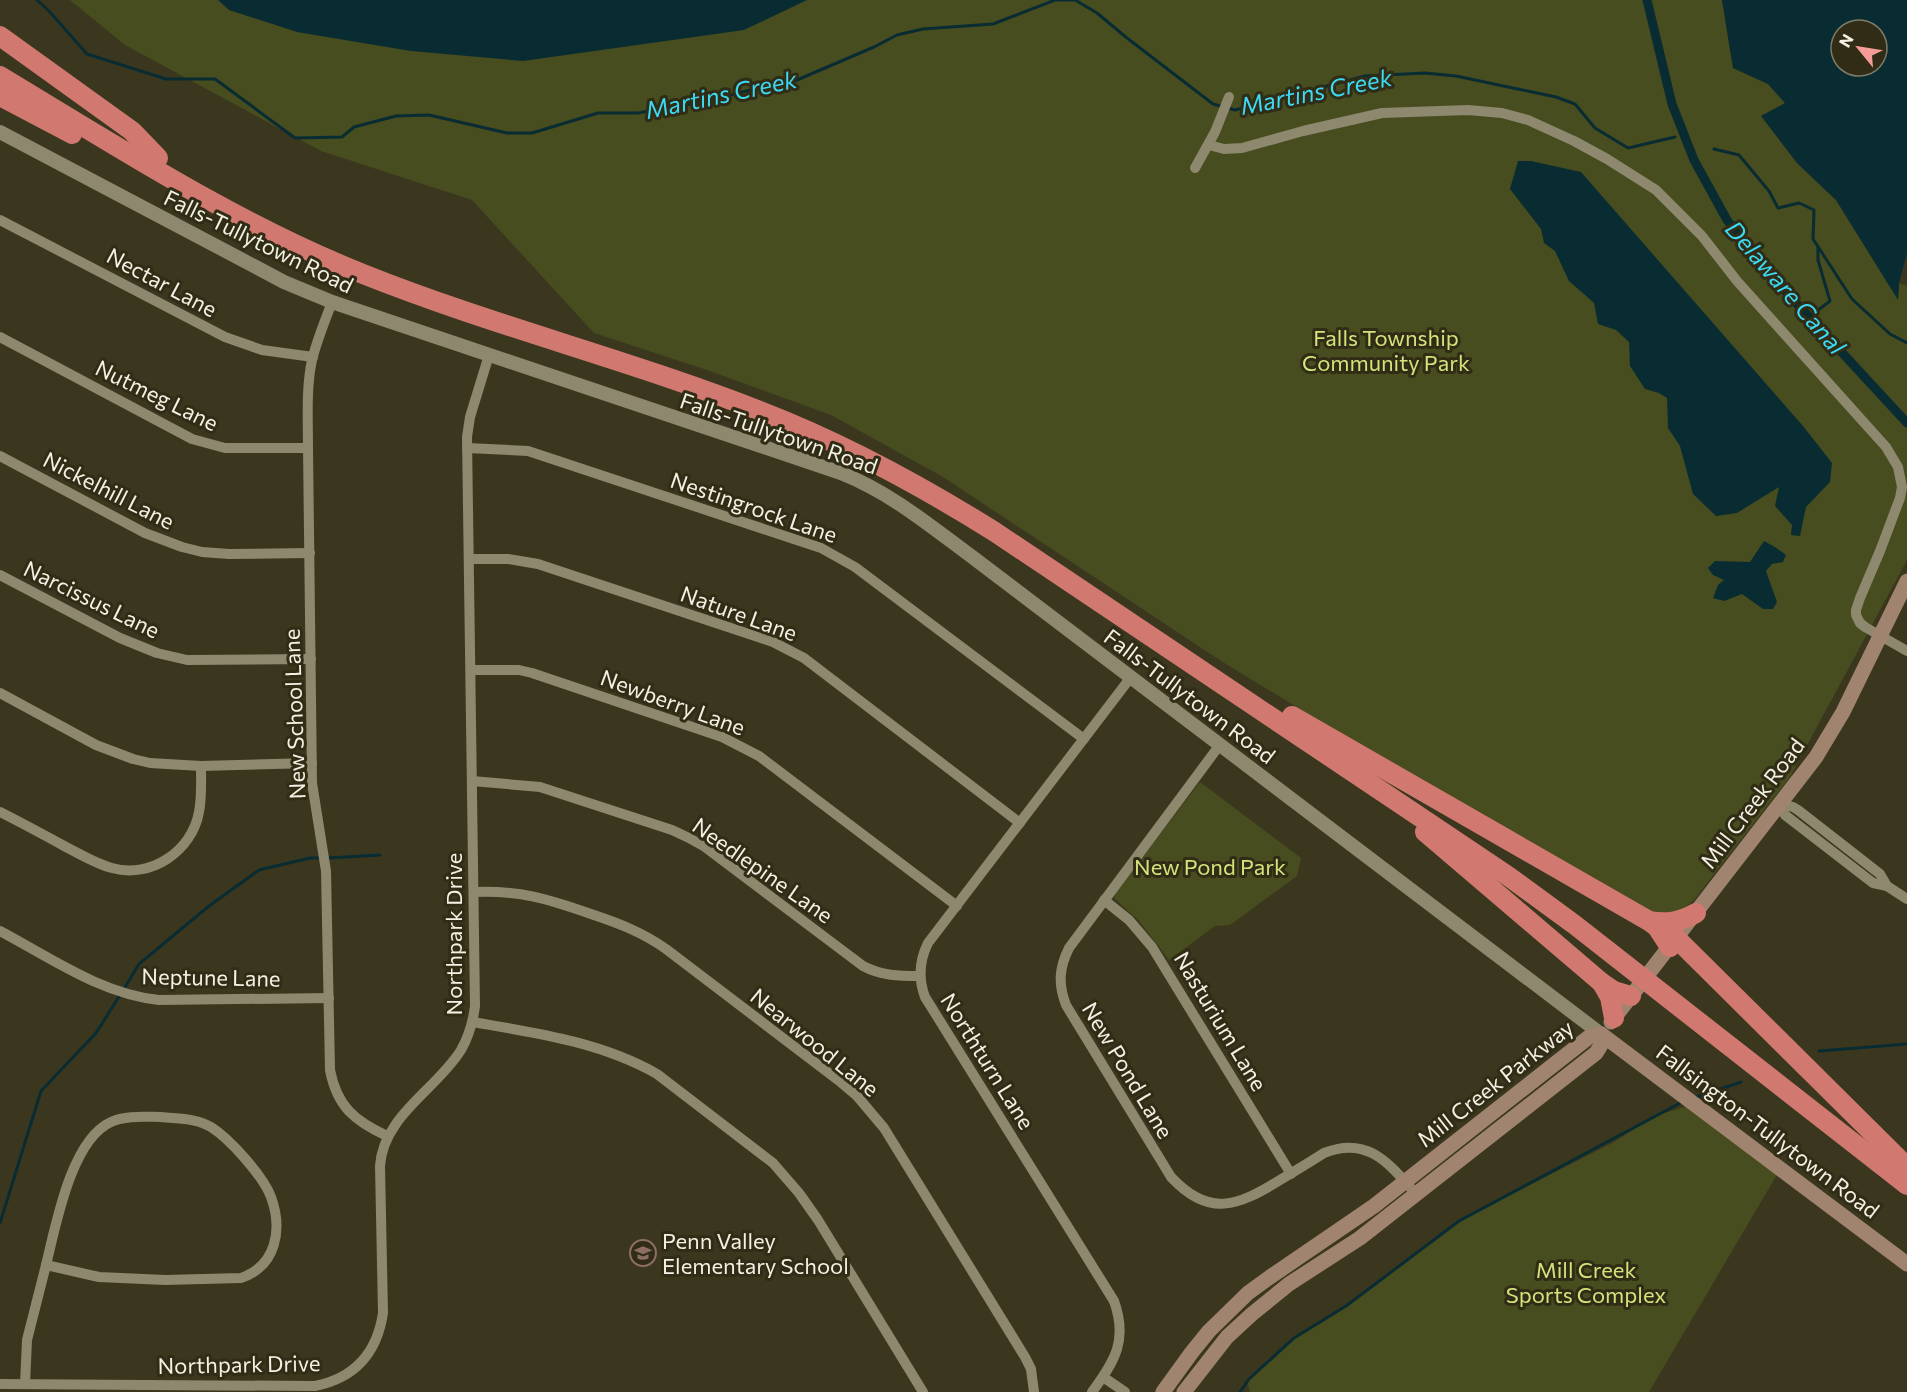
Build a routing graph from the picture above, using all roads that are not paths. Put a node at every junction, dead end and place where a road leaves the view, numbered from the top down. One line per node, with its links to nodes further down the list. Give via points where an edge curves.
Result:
1 (0, 36): 8 (highway, via 132,131)
2 (0, 63): 8 (highway)
3 (0, 76): 10 (highway)
4 (0, 96): 10 (highway)
5 (1229, 97): 7 (street)
6 (0, 132): 12 (street, Falls-Tullytown Road, via 254,266)
7 (1209, 145): 9 (street); 23 (street, via 1242,148 1382,113 1502,113 1574,141 1656,190 1702,236 1737,281 1893,456 1901,478 1900,498 1856,610 1860,623)
8 (158, 158): 29 (highway, via 277,223 369,264 732,387 856,440 983,510)
9 (1195, 168)
10 (212, 202): 33 (highway, via 272,234 365,275 728,399 861,455 986,526)
11 (0, 220): 15 (street, Nectar Lane, via 225,337 262,350)
12 (332, 302): 14 (street, Falls-Tullytown Road); 15 (street, New School Lane)
13 (0, 337): 16 (street, Nutmeg Lane, via 192,439 225,448)
14 (489, 356): 17 (street, Northpark Drive, via 468,426); 27 (street, Falls-Tullytown Road, via 865,483 901,504)
15 (313, 357): 16 (street, New School Lane)
16 (308, 448): 19 (street, New School Lane)
17 (467, 448): 20 (street, Northpark Drive); 30 (street, Nestingrock Lane, via 528,451 821,548 855,567)
18 (0, 456): 19 (street, Nickelhill Lane, via 145,533 182,547 229,554)
19 (310, 554): 25 (street, New School Lane)
20 (469, 559): 26 (street, Northpark Drive); 38 (street, Nature Lane, via 538,564 789,649)
21 (0, 575): 25 (street, Narcissus Lane, via 157,654 187,660)
22 (1907, 581): 23 (main road, Mill Creek Road)
23 (1880, 635): 24 (street); 36 (main road, Mill Creek Road, via 1835,727)
24 (1907, 651)
25 (311, 659): 32 (street, New School Lane)
26 (471, 670): 35 (street, Northpark Drive); 42 (street, Newberry Lane, via 532,673 741,746)
27 (1131, 677): 30 (street, Northturn Lane); 31 (street, Falls-Tullytown Road)
28 (0, 693): 34 (street, via 114,752 150,763)
29 (1292, 716): 44 (highway); 47 (highway, via 1515,866)
30 (1084, 739): 38 (street, Northturn Lane)
31 (1219, 746): 41 (street, New Pond Lane); 55 (street, Falls-Tullytown Road)
32 (312, 763): 34 (street); 52 (street, New School Lane, via 326,871)
33 (1342, 764): 47 (highway); 49 (highway)
34 (201, 766): 37 (street, via 199,813 192,833 170,858 149,867 124,870 106,866)
35 (472, 781): 39 (street, Northpark Drive); 48 (street, Needlepine Lane, via 540,787 672,830 705,847 863,966 891,976)
36 (1781, 804): 40 (street, via 1798,810); 43 (main road, Mill Creek Road)
37 (0, 812)
38 (1020, 823): 42 (street, Northturn Lane)
39 (474, 892): 54 (street, Northpark Drive); 69 (street, Nearwood Lane, via 543,898 640,932 851,1091 884,1128 1025,1357)
40 (1907, 899)
41 (1104, 900): 58 (street, Nasturium Lane, via 1129,920 1152,947); 58 (street, New Pond Lane, via 1063,960 1061,993 1171,1177 1197,1198 1231,1203 1254,1196)
42 (957, 906): 48 (street, Northturn Lane, via 926,946)
43 (1696, 914): 44 (highway, via 1671,923); 46 (main road, Mill Creek Road)
44 (1649, 921): 46 (highway)
45 (0, 931): 52 (street, Neptune Lane, via 109,988 142,998)
46 (1673, 942): 51 (main road, Mill Creek Road); 57 (highway)
47 (1630, 961): 50 (highway)
48 (920, 976): 64 (street, Northturn Lane, via 925,997 1114,1301 1120,1335 1113,1361)
49 (1602, 983): 51 (highway); 53 (highway, via 1610,997)
50 (1665, 988): 57 (highway); 60 (highway)
51 (1631, 996): 53 (main road, Mill Creek Road)
52 (328, 998): 56 (street, New School Lane, via 330,1070 337,1095 352,1115)
53 (1614, 1018): 55 (main road, Mill Creek Road)
54 (473, 1022): 56 (street, Northpark Drive, via 460,1051); 68 (street, via 576,1042 637,1063 773,1163 818,1220)
55 (1601, 1034): 59 (main road, Mill Creek Parkway, via 1589,1037); 61 (main road, Mill Creek Parkway, via 1596,1053); 62 (main road, Fallsington-Tullytown Road)
56 (387, 1136): 67 (street, Northpark Drive, via 380,1166 382,1319 373,1347 358,1366 338,1379 315,1386)
57 (1907, 1168)
58 (1290, 1174): 59 (street, New Pond Lane, via 1324,1153 1351,1147 1383,1159)
59 (1405, 1182): 61 (street, New Pond Lane); 72 (main road, Mill Creek Parkway, via 1248,1293 1209,1331)
60 (1907, 1185)
61 (1416, 1195): 73 (main road, Mill Creek Parkway, via 1252,1314 1227,1337)
62 (1907, 1264)
63 (45, 1265): 63 (street, via 79,1156 96,1132 113,1121 161,1117 194,1120 209,1126 231,1143 271,1197 276,1228 273,1249 264,1265 241,1278 99,1277); 66 (street, via 27,1340)
64 (1103, 1377): 70 (street, Northturn Lane); 71 (street)
65 (0, 1384): 66 (street, Northpark Drive)
66 (25, 1384): 67 (street, Northpark Drive)
67 (139, 1388)
68 (923, 1392)
69 (1034, 1392)
70 (1092, 1392)
71 (1125, 1392)
72 (1162, 1392)
73 (1184, 1392)

